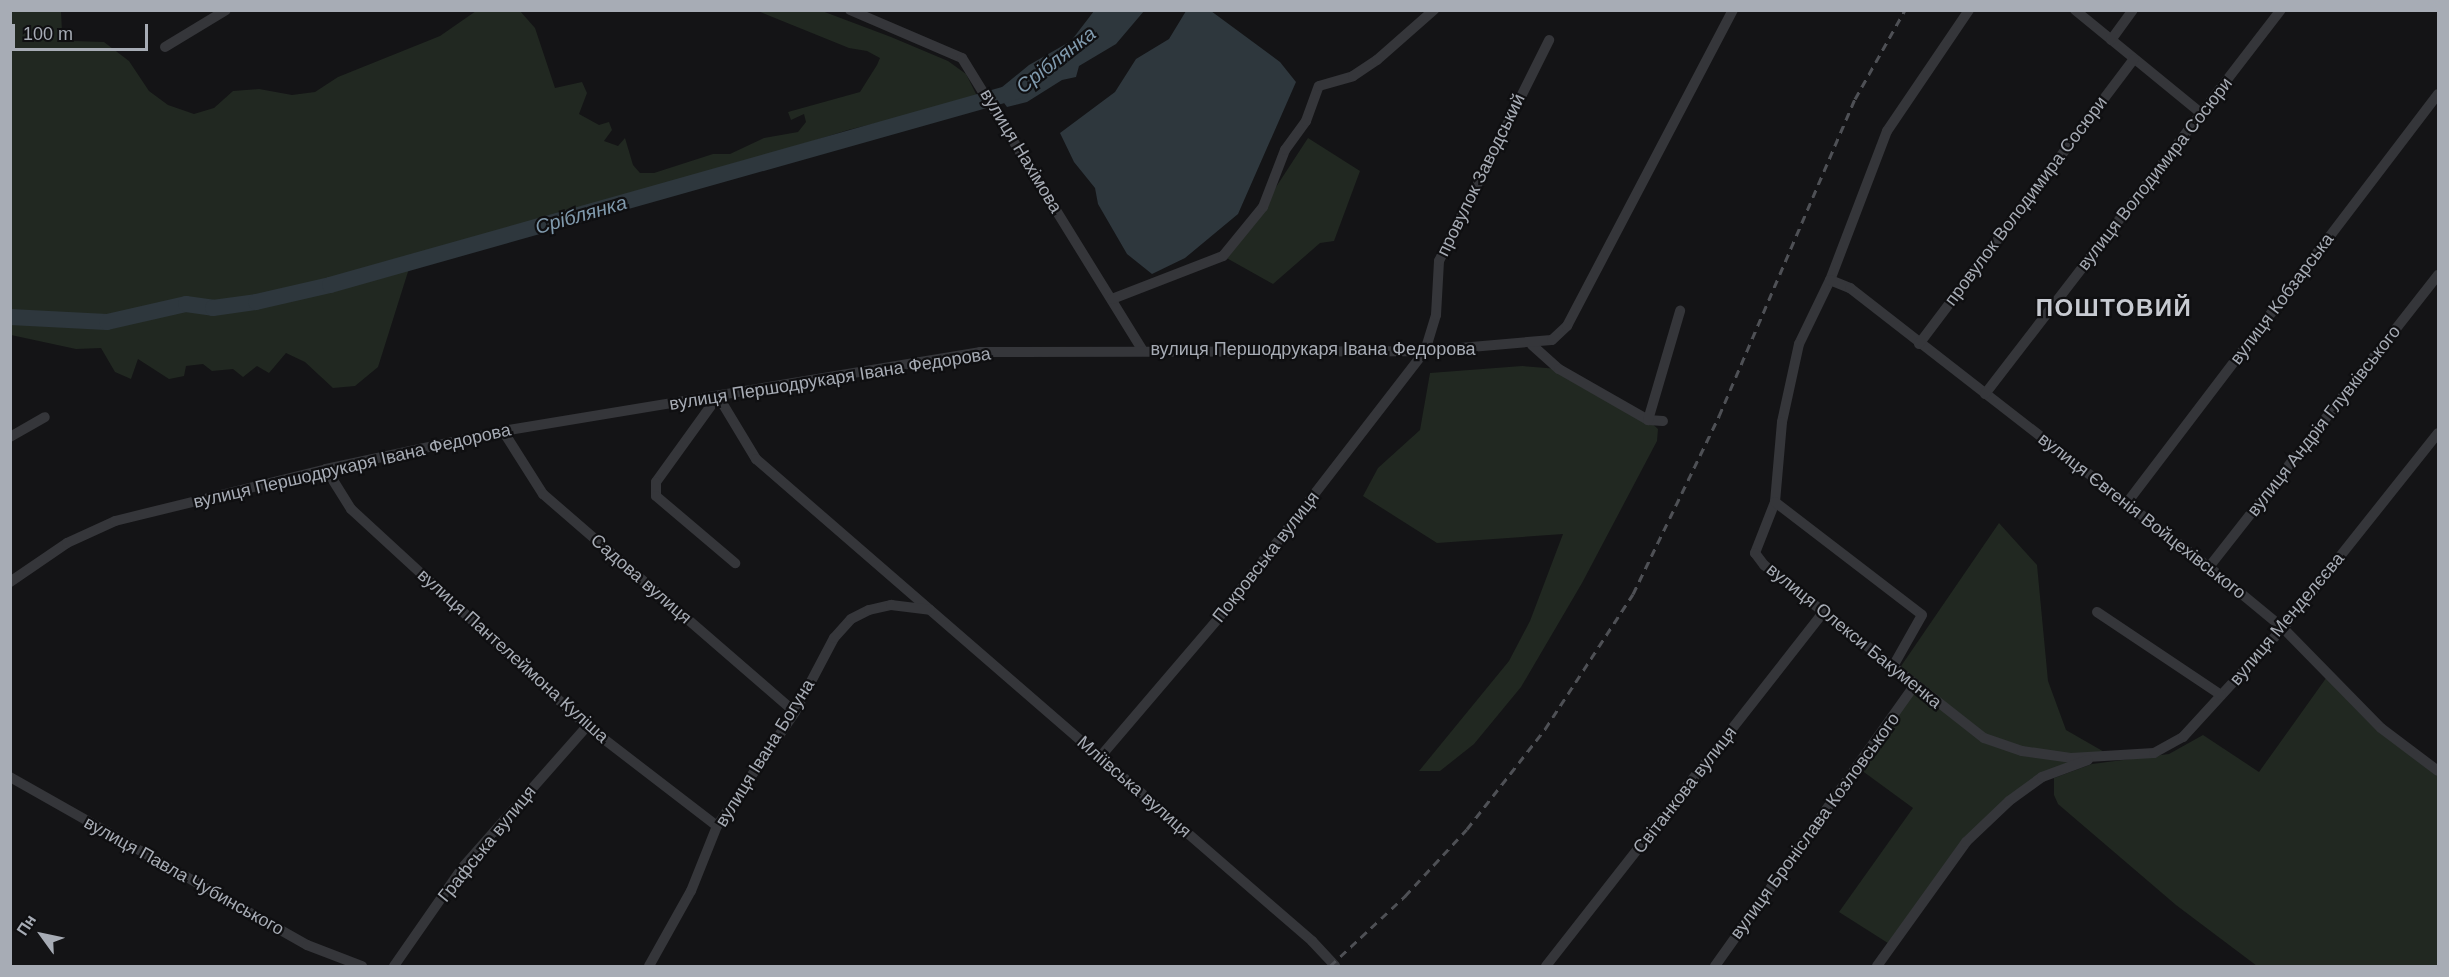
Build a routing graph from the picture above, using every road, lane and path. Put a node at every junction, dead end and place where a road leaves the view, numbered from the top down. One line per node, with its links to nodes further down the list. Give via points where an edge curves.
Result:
1 (226, 10): 11 (street)
2 (850, 10): 17 (street, вулиця Нахімова, via 962,58)
3 (1434, 10): 17 (street, via 1353,76 1319,86 1306,121 1286,150 1263,207 1223,255)
4 (1733, 10): 20 (street, вулиця Першодрукаря Івана Федорова, via 1567,326 1552,340)
5 (1969, 10): 16 (street, вулиця Олекси Бакуменка, via 1887,131)
6 (2075, 10): 10 (street)
7 (2133, 10): 10 (street)
8 (2281, 10): 14 (street, вулиця Володимира Сосюри)
9 (1549, 40): 22 (street, провулок Заводський, via 1438,261 1436,315)
10 (2111, 40): 12 (street)
11 (165, 48)
12 (2134, 59): 14 (street); 19 (street, провулок Володимира Сосюри)
13 (2439, 94): 33 (street, вулиця Кобзарська)
14 (2202, 114): 23 (street, вулиця Володимира Сосюри)
15 (2439, 274): 35 (street, вулиця Андрія Глувківського)
16 (1830, 280): 19 (street, вулиця Євгенія Войцехівського, via 1850,288); 32 (street, вулиця Олекси Бакуменка, via 1799,344 1782,422)
17 (1112, 299): 21 (street, вулиця Нахімова)
18 (1680, 310): 26 (street)
19 (1919, 344): 23 (street, вулиця Євгенія Войцехівського)
20 (1532, 345): 22 (street, вулиця Першодрукаря Івана Федорова); 26 (street, via 1558,369)
21 (1142, 349): 22 (street, вулиця Першодрукаря Івана Федорова); 24 (street, вулиця Першодрукаря Івана Федорова, via 980,352)
22 (1425, 351): 47 (street, Покровська вулиця, via 1217,620)
23 (1984, 394): 33 (street, вулиця Євгенія Войцехівського)
24 (718, 396): 28 (street, вулиця Першодрукаря Івана Федорова); 34 (street, via 656,482 656,496); 37 (street, via 756,459)
25 (45, 417): 30 (street)
26 (1648, 420): 27 (street)
27 (1663, 421)
28 (503, 431): 31 (street, вулиця Першодрукаря Івана Федорова); 44 (street, Садова вулиця, via 543,494)
29 (2439, 434): 40 (street, вулиця Менделєєва)
30 (10, 437)
31 (326, 470): 36 (street, вулиця Першодрукаря Івана Федорова, via 115,520 67,543); 45 (street, вулиця Пантелеймона Куліша, via 351,509)
32 (1775, 502): 39 (street, вулиця Олекси Бакуменка, via 1755,554); 41 (street, via 1922,615)
33 (2126, 504): 35 (street, вулиця Євгенія Войцехівського)
34 (735, 563)
35 (2209, 567): 40 (street, вулиця Євгенія Войцехівського)
36 (10, 582)
37 (930, 610): 44 (street, вулиця Івана Богуна, via 891,605 851,619 834,638); 47 (street, Мліївська вулиця)
38 (2097, 612): 43 (street)
39 (1823, 613): 41 (street, вулиця Олекси Бакуменка); 55 (street, Світанкова вулиця)
40 (2283, 628): 43 (street, вулиця Менделєєва); 48 (street, вулиця Євгенія Войцехівського, via 2381,728)
41 (1892, 668): 42 (street, вулиця Олекси Бакуменка)
42 (1914, 686): 46 (street, вулиця Олекси Бакуменка, via 1984,738 2022,751 2071,758); 56 (street, вулиця Броніслава Козловського)
43 (2221, 696): 46 (street, вулиця Менделєєва, via 2183,737 2154,753)
44 (795, 712): 50 (street, вулиця Івана Богуна)
45 (586, 726): 50 (street, вулиця Пантелеймона Куліша); 52 (street, Графська вулиця, via 462,868)
46 (2106, 753): 57 (street, via 2042,777 1983,825 1966,842)
47 (1100, 757): 54 (street, Мліївська вулиця, via 1312,941)
48 (2439, 771)
49 (10, 777): 51 (street, вулиця Павла Чубинського, via 307,945)
50 (717, 826): 53 (street, вулиця Івана Богуна, via 691,891)
51 (362, 966)
52 (393, 966)
53 (649, 966)
54 (1335, 966)
55 (1546, 966)
56 (1715, 966)
57 (1877, 966)

